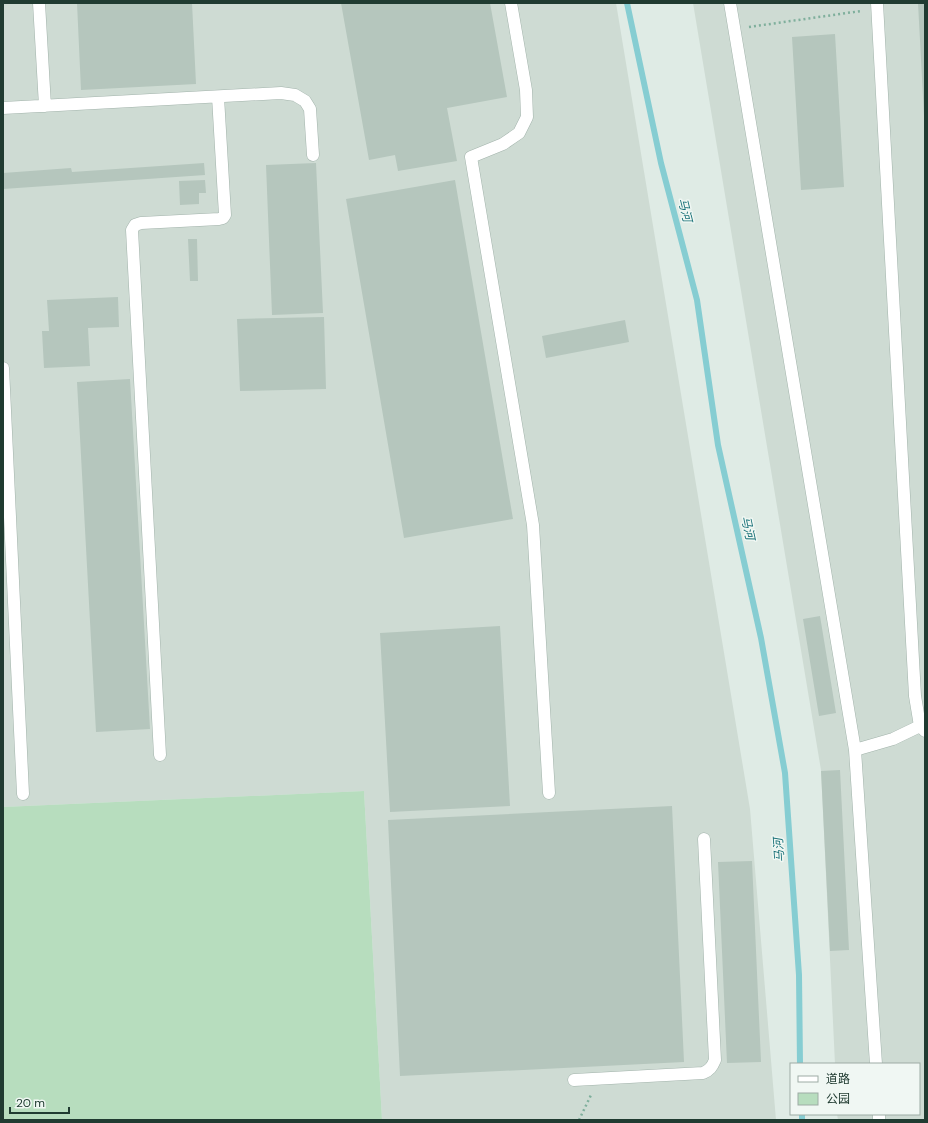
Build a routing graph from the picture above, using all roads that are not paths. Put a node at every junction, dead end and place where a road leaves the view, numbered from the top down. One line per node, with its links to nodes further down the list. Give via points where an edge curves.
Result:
1 (39, 3): 6 (lane)
2 (511, 3): 16 (lane, via 526,90 527,116 519,133 503,144 471,157 533,525)
3 (730, 3): 14 (lane)
4 (877, 6): 12 (lane)
5 (218, 97): 6 (lane); 8 (lane, via 295,94 305,101 310,109); 15 (lane, via 225,215 219,219 141,223 135,225 132,230)
6 (45, 106): 7 (lane)
7 (3, 108)
8 (313, 155)
9 (3, 368): 10 (lane)
10 (3, 383): 11 (lane)
11 (7, 549): 17 (lane)
12 (919, 664): 13 (lane, via 915,696)
13 (922, 729): 14 (lane)
14 (855, 750): 19 (lane)
15 (160, 755)
16 (549, 793)
17 (23, 794)
18 (704, 839): 20 (lane, via 715,1060 710,1071)
19 (876, 1063)
20 (574, 1080)

